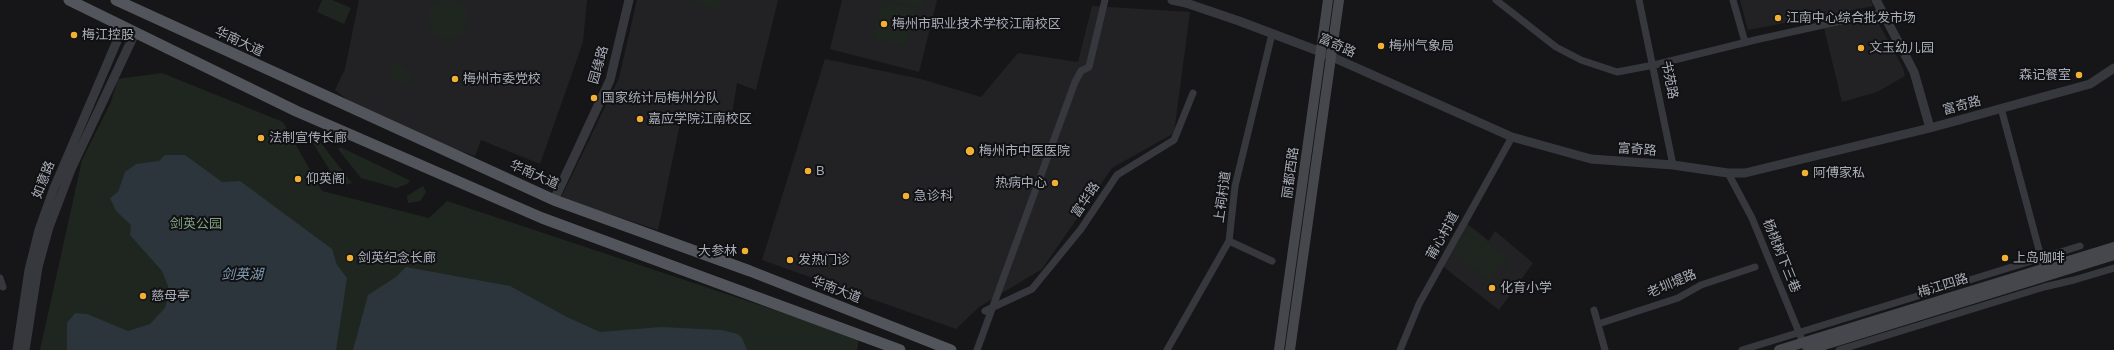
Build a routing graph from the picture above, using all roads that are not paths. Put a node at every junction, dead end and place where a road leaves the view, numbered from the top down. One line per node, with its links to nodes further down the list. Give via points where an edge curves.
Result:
1 (69, 0): 13 (main road)
2 (116, 0): 27 (main road, 华南大道)
3 (629, 0): 27 (street, 园缘路, via 610,80)
4 (1105, 0): 46 (street, via 1089,67 1081,71 1075,82)
5 (1172, 0): 15 (street, 富奇路)
6 (1328, 0): 17 (main road, 丽都西路)
7 (1339, 0): 18 (main road, 丽都西路)
8 (1496, 0): 19 (street, via 1556,47 1581,60 1617,72)
9 (1639, 0): 19 (street, 书苑路)
10 (1733, 0): 16 (street)
11 (1876, 0): 12 (street)
12 (1882, 12): 16 (street); 23 (street, via 1914,72)
13 (123, 27): 14 (main road); 42 (street, 如意路, via 57,181 39,230 29,270)
14 (135, 33): 43 (street, 如意路, via 72,167 49,227 38,267); 44 (main road, via 296,111 542,218)
15 (1272, 34): 17 (street, 富奇路); 28 (street, 上祠村道, via 1234,186)
16 (1744, 42): 19 (street)
17 (1321, 52): 18 (street, 富奇路); 48 (main road, 丽都西路)
18 (1331, 58): 24 (street, 富奇路); 49 (main road, 丽都西路)
19 (1654, 65): 25 (street, 书苑路)
20 (2114, 68): 22 (street, 富奇路, via 2090,84)
21 (1193, 92): 39 (street, 富华路, via 1174,140 1117,175 1081,229 1032,289)
22 (2001, 108): 23 (street, 富奇路); 35 (street)
23 (1930, 128): 26 (street, 富奇路)
24 (1512, 137): 25 (street, 富奇路, via 1591,159); 50 (street, 莆心村道, via 1419,304)
25 (1673, 165): 26 (street, 富奇路)
26 (1728, 174): 54 (street, 杨桃树下三巷, via 1752,218)
27 (554, 200): 41 (main road, 华南大道, via 750,271)
28 (1229, 240): 32 (street); 47 (street, 上祠村道)
29 (2080, 246): 52 (street)
30 (2114, 246): 53 (main road, 梅江四路)
31 (2114, 255): 35 (main road, 梅江四路)
32 (1272, 261)
33 (1755, 267): 40 (street, 老圳堤路, via 1700,285 1678,298)
34 (2114, 268): 55 (street)
35 (2046, 276): 54 (main road, 梅江四路)
36 (0, 278): 37 (street)
37 (3, 287)
38 (1594, 310): 40 (street)
39 (985, 311)
40 (1598, 324): 51 (street)
41 (927, 345): 45 (main road, 华南大道)
42 (17, 350)
43 (25, 350)
44 (900, 350)
45 (951, 350)
46 (977, 350)
47 (1167, 350)
48 (1279, 350)
49 (1290, 350)
50 (1400, 350)
51 (1605, 350)
52 (1742, 350)
53 (1779, 350)
54 (1807, 350)
55 (1839, 350)

